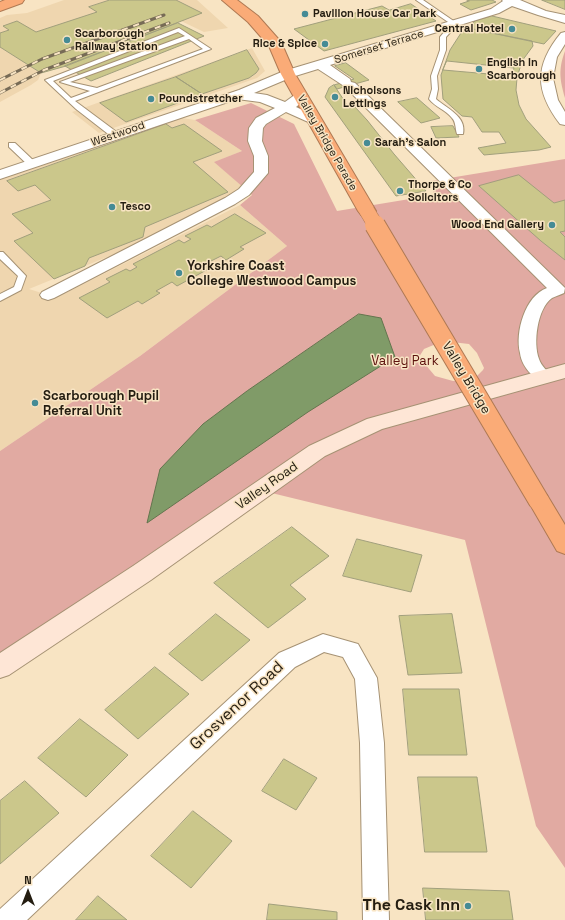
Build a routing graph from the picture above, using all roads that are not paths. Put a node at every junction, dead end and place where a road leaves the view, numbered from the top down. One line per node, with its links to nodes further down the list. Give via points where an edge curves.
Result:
1 (215, 0): 10 (highway)
2 (229, 0): 10 (highway, via 253,19 276,45)
3 (419, 0): 6 (lane)
4 (511, 1): 5 (street); 6 (street, Somerset Terrace, via 495,11)
5 (565, 19)
6 (455, 24): 9 (street, Somerset Terrace); 20 (lane, via 443,37 443,50 434,76 435,89 432,99 454,115 459,123)
7 (565, 36): 18 (street, via 554,51 546,79 552,103)
8 (189, 37): 11 (lane); 12 (lane, via 179,30 48,80); 13 (lane, via 208,49)
9 (320, 64): 10 (street, Somerset Terrace); 30 (street, via 348,84 558,290 544,296 530,324 527,348 530,361)
10 (288, 74): 14 (street, Westwood); 15 (highway, Valley Bridge Parade)
11 (63, 82): 12 (lane); 13 (lane)
12 (54, 85): 16 (lane)
13 (96, 90): 16 (lane)
14 (236, 95): 17 (street, Westwood, via 262,98); 21 (street, Westwood)
15 (301, 97): 17 (street); 19 (highway, Valley Bridge Parade)
16 (71, 100): 21 (lane)
17 (286, 107): 19 (street, Westwood); 27 (street, via 261,121 256,128 255,141 261,156 261,173 244,192)
18 (565, 120)
19 (315, 121): 25 (highway, Valley Bridge Parade)
20 (460, 132)
21 (115, 135): 23 (street, Westwood)
22 (12, 146): 23 (lane)
23 (32, 164): 24 (street, Westwood)
24 (0, 175)
25 (367, 211): 31 (highway, Valley Bridge, bridge)
26 (0, 254): 28 (lane, via 22,276 18,288)
27 (48, 295)
28 (0, 298)
29 (565, 371): 30 (street, Valley Road)
30 (543, 377): 32 (street, Valley Road, via 375,424 317,451 142,573)
31 (565, 545)
32 (0, 667)
33 (8, 920): 34 (street, Grosvenor Road, via 286,660 323,643 350,650 366,678 372,743)
34 (376, 920)

